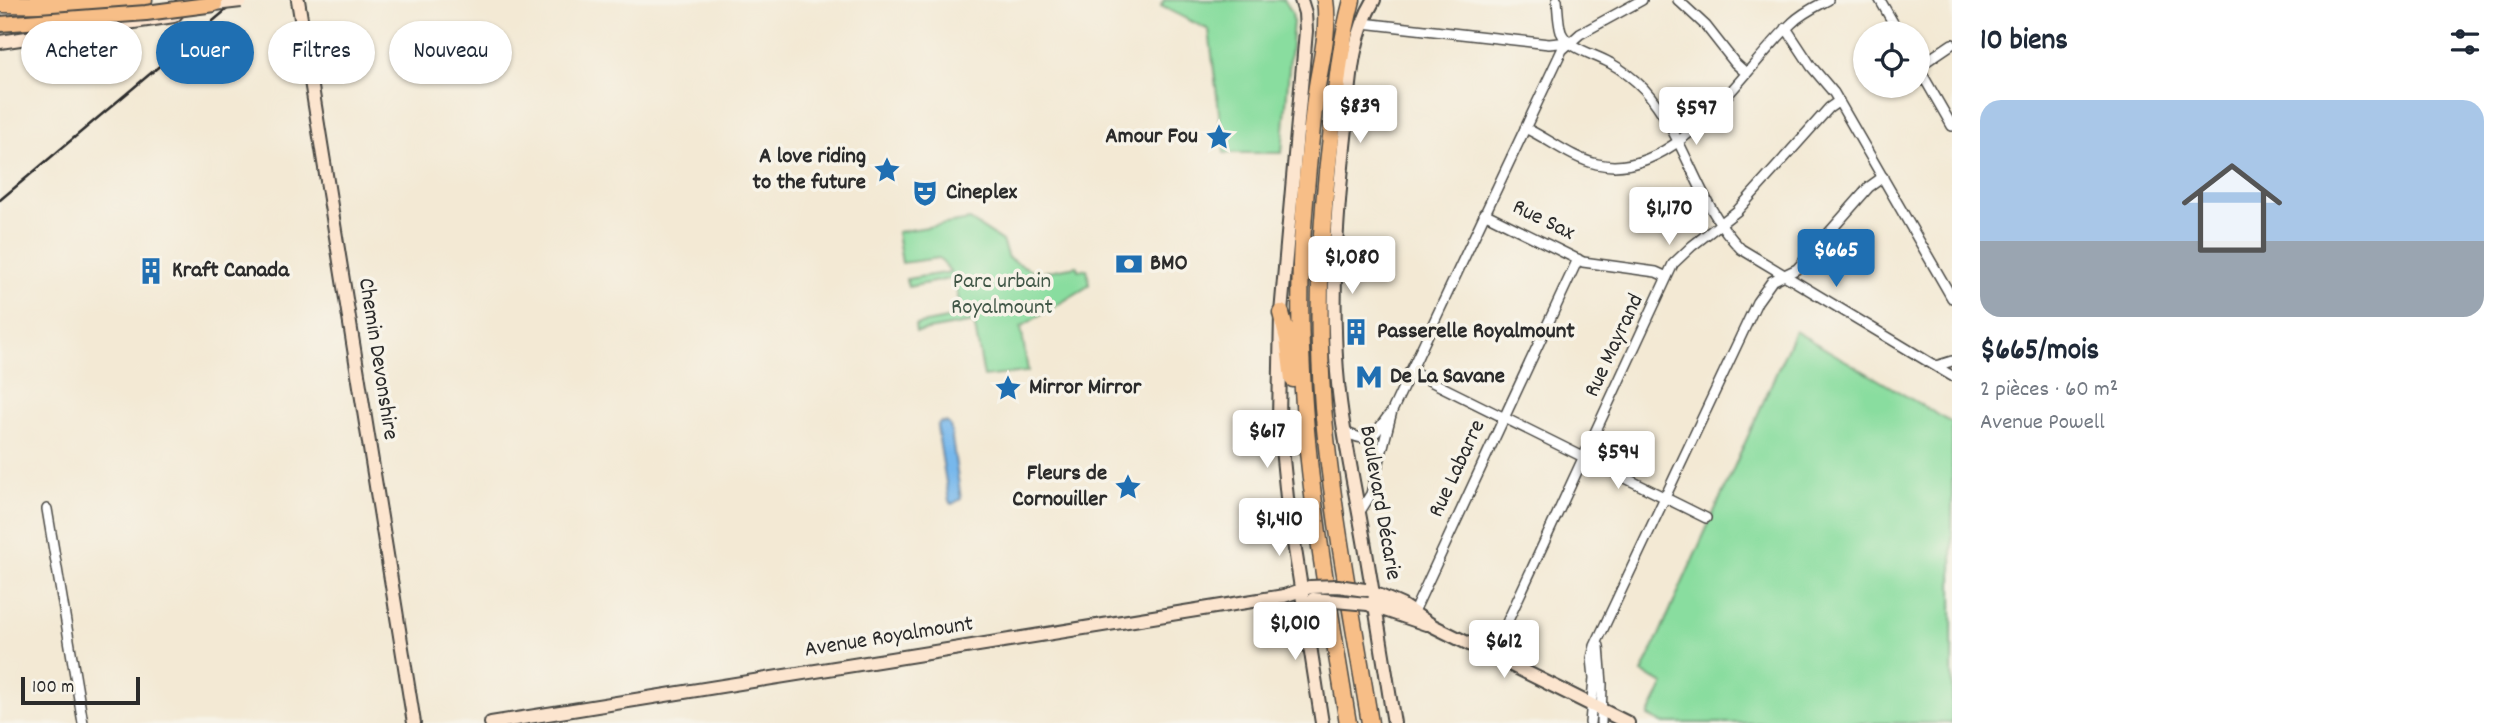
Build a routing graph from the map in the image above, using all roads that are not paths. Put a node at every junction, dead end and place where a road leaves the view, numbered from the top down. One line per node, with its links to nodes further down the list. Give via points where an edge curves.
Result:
1 (144, 0): 16 (highway)
2 (183, 0): 17 (street)
3 (248, 0): 15 (street, bridge)
4 (301, 0): 60 (street, Chemin Devonshire)
5 (1301, 0): 40 (street, via 1306,31)
6 (1314, 0): 28 (highway)
7 (1325, 0): 28 (highway, via 1326,40)
8 (1352, 0): 64 (highway, via 1339,64 1324,198 1320,337 1329,466)
9 (1374, 0): 19 (street, Boulevard Décarie)
10 (1557, 0): 23 (street, via 1561,30)
11 (1642, 0): 23 (street)
12 (1678, 0): 26 (street)
13 (1828, 0): 21 (street)
14 (1880, 0): 18 (street)
15 (213, 1): 17 (street); 20 (main road, bridge, via 138,14)
16 (0, 4)
17 (174, 16): 22 (street)
18 (1892, 21)
19 (1363, 23): 23 (street, via 1549,44); 48 (street, Boulevard Décarie, via 1350,86 1335,263 1337,371)
20 (0, 24)
21 (1786, 28): 26 (street); 29 (street)
22 (0, 42)
23 (1569, 42): 31 (street); 32 (street, via 1632,78 1657,107)
24 (1952, 44): 25 (street)
25 (1930, 59)
26 (1746, 73): 32 (street, via 1706,118)
27 (1930, 88): 30 (street)
28 (1316, 97): 45 (highway, via 1301,264)
29 (1839, 101): 33 (street); 35 (street, Rue Mayrand)
30 (1952, 126)
31 (1525, 128): 32 (street, via 1579,158 1606,165 1640,161); 34 (street)
32 (1677, 142): 35 (street)
33 (1883, 177): 37 (street, via 1797,269); 39 (street)
34 (1484, 213): 36 (street, Rue Sax); 43 (street)
35 (1722, 224): 37 (street, via 1745,252); 38 (street, Rue Mayrand, via 1683,254)
36 (1578, 259): 38 (street, Rue Sax); 47 (street, Rue Labarre)
37 (1783, 275): 42 (street); 50 (street, via 1772,281 1757,302)
38 (1667, 276): 49 (street, Rue Mayrand)
39 (1952, 298)
40 (1281, 313): 45 (highway, via 1294,390); 54 (street, via 1280,438)
41 (1952, 361): 42 (street)
42 (1936, 366): 44 (street)
43 (1410, 371): 46 (street); 47 (street)
44 (1952, 376)
45 (1304, 407): 63 (highway, via 1313,507)
46 (1392, 411): 48 (street, via 1367,439); 52 (street, via 1370,494)
47 (1503, 417): 49 (street); 56 (street, Rue Labarre)
48 (1345, 432): 52 (street, Boulevard Décarie)
49 (1584, 458): 50 (street); 57 (street, Rue Mayrand)
50 (1665, 498): 53 (street); 58 (street, via 1593,651)
51 (47, 509): 59 (street)
52 (1359, 513): 55 (street, Boulevard Décarie)
53 (1706, 518)
54 (1302, 594): 55 (street, Avenue Royalmount, bridge, via 1338,586); 61 (street, Avenue Royalmount); 62 (street)
55 (1371, 599): 56 (street, Avenue Royalmount); 65 (street, Boulevard Décarie)
56 (1412, 616): 57 (street, Avenue Royalmount)
57 (1492, 655): 58 (street, Avenue Royalmount)
58 (1598, 712): 66 (street); 67 (street, Avenue Royalmount)
59 (83, 723)
60 (414, 723)
61 (491, 723)
62 (1322, 723)
63 (1348, 723)
64 (1370, 723)
65 (1394, 723)
66 (1590, 723)
67 (1628, 723)

